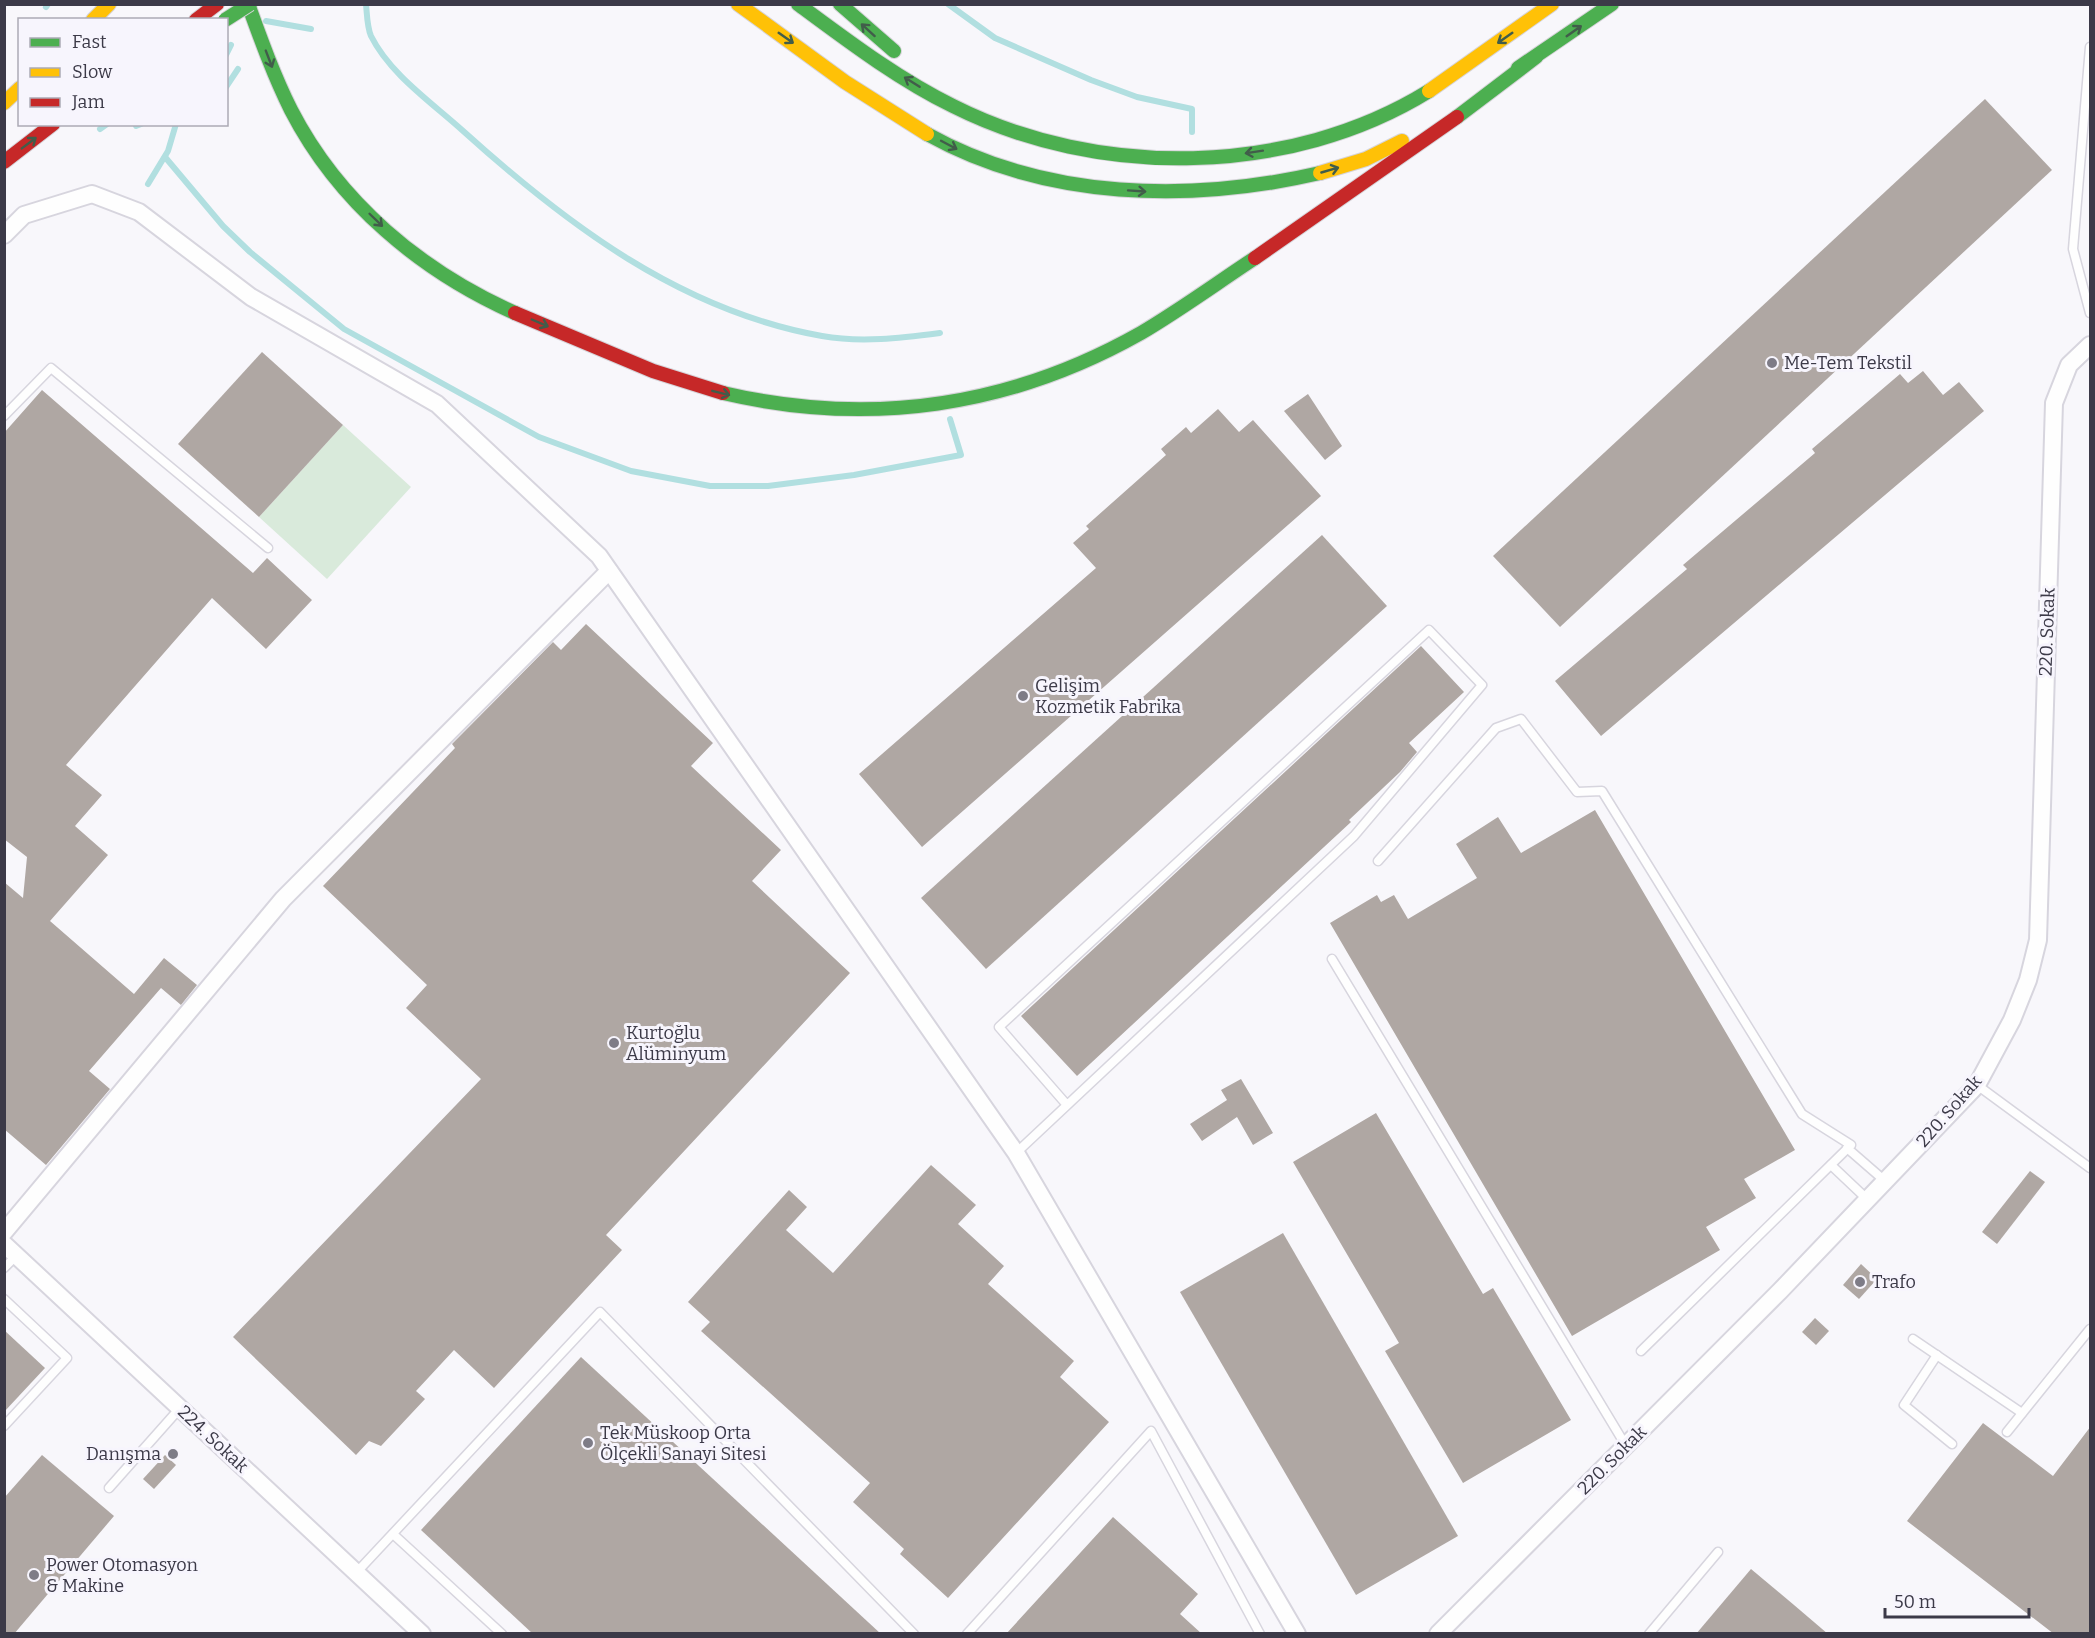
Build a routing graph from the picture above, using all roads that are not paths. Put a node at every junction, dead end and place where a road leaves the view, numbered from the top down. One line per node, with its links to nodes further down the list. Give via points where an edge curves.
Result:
1 (97, 4): 10 (main road)
2 (109, 4): 11 (main road)
3 (217, 4): 12 (main road)
4 (249, 4): 13 (main road, bridge); 15 (main road, one-way to 15, via 280,88 330,171 374,219 428,266 492,303 703,388 754,401 822,410 922,409 968,401 1029,383 1125,342 1431,139)
5 (738, 4): 15 (main road, one-way to 15, via 874,102 960,151 1054,180 1139,191 1237,190 1340,167 1387,151)
6 (798, 4): 21 (main road, one-way to 6, via 946,103 867,54)
7 (840, 4): 16 (main road, one-way to 7)
8 (1552, 4): 21 (main road, one-way to 21, via 1404,106 1328,136 1233,155 1184,158 1118,156)
9 (1612, 4): 15 (main road, one-way to 9)
10 (85, 18)
11 (95, 18)
12 (199, 18)
13 (228, 18)
14 (2091, 47): 24 (lane, via 2073,249)
15 (1536, 57)
16 (904, 59)
17 (919, 71): 21 (main road)
18 (18, 90): 19 (main road)
19 (4, 103)
20 (50, 126): 22 (main road, one-way to 20)
21 (1061, 146)
22 (4, 162)
23 (4, 235): 28 (street, via 24,215 92,194 139,212 250,297 438,404 599,556)
24 (2091, 312)
25 (2091, 345): 31 (street, 220. Sokak, via 2069,364 2054,403 2038,940 2012,1020)
26 (4, 416): 27 (lane, via 51,368)
27 (268, 548)
28 (609, 571): 34 (street); 39 (street, via 283,899)
29 (1378, 861): 33 (lane, via 1496,728 1521,719 1577,792 1602,791 1802,1114 1851,1144)
30 (1332, 959): 52 (lane)
31 (1977, 1084): 36 (lane); 37 (street, 220. Sokak)
32 (1067, 1105): 32 (lane, via 1354,836 1482,685 1429,630 999,1028); 34 (lane)
33 (1847, 1148): 35 (lane); 37 (lane)
34 (1016, 1153): 62 (street)
35 (1831, 1165): 38 (lane); 45 (lane)
36 (2091, 1168)
37 (1885, 1181): 38 (street, 220. Sokak)
38 (1868, 1200): 52 (street, 220. Sokak)
39 (4, 1232)
40 (11, 1250): 41 (lane); 47 (street, 224. Sokak)
41 (4, 1268)
42 (4, 1299): 49 (lane, via 67,1358)
43 (2091, 1329): 48 (lane)
44 (1913, 1339): 46 (lane)
45 (1641, 1351)
46 (1937, 1355): 48 (lane); 51 (lane, via 1904,1405)
47 (180, 1408): 53 (lane); 56 (street, 224. Sokak)
48 (2022, 1413): 50 (lane)
49 (4, 1426)
50 (2007, 1432)
51 (1952, 1444)
52 (1626, 1446): 63 (street, 220. Sokak)
53 (109, 1488)
54 (393, 1534): 56 (lane); 58 (lane); 59 (lane, via 600,1312)
55 (1718, 1552): 64 (lane)
56 (356, 1573): 57 (street, 224. Sokak)
57 (422, 1634)
58 (502, 1634)
59 (915, 1634)
60 (967, 1634): 61 (lane, via 1151,1431)
61 (1260, 1634)
62 (1297, 1634)
63 (1438, 1634)
64 (1649, 1634)

